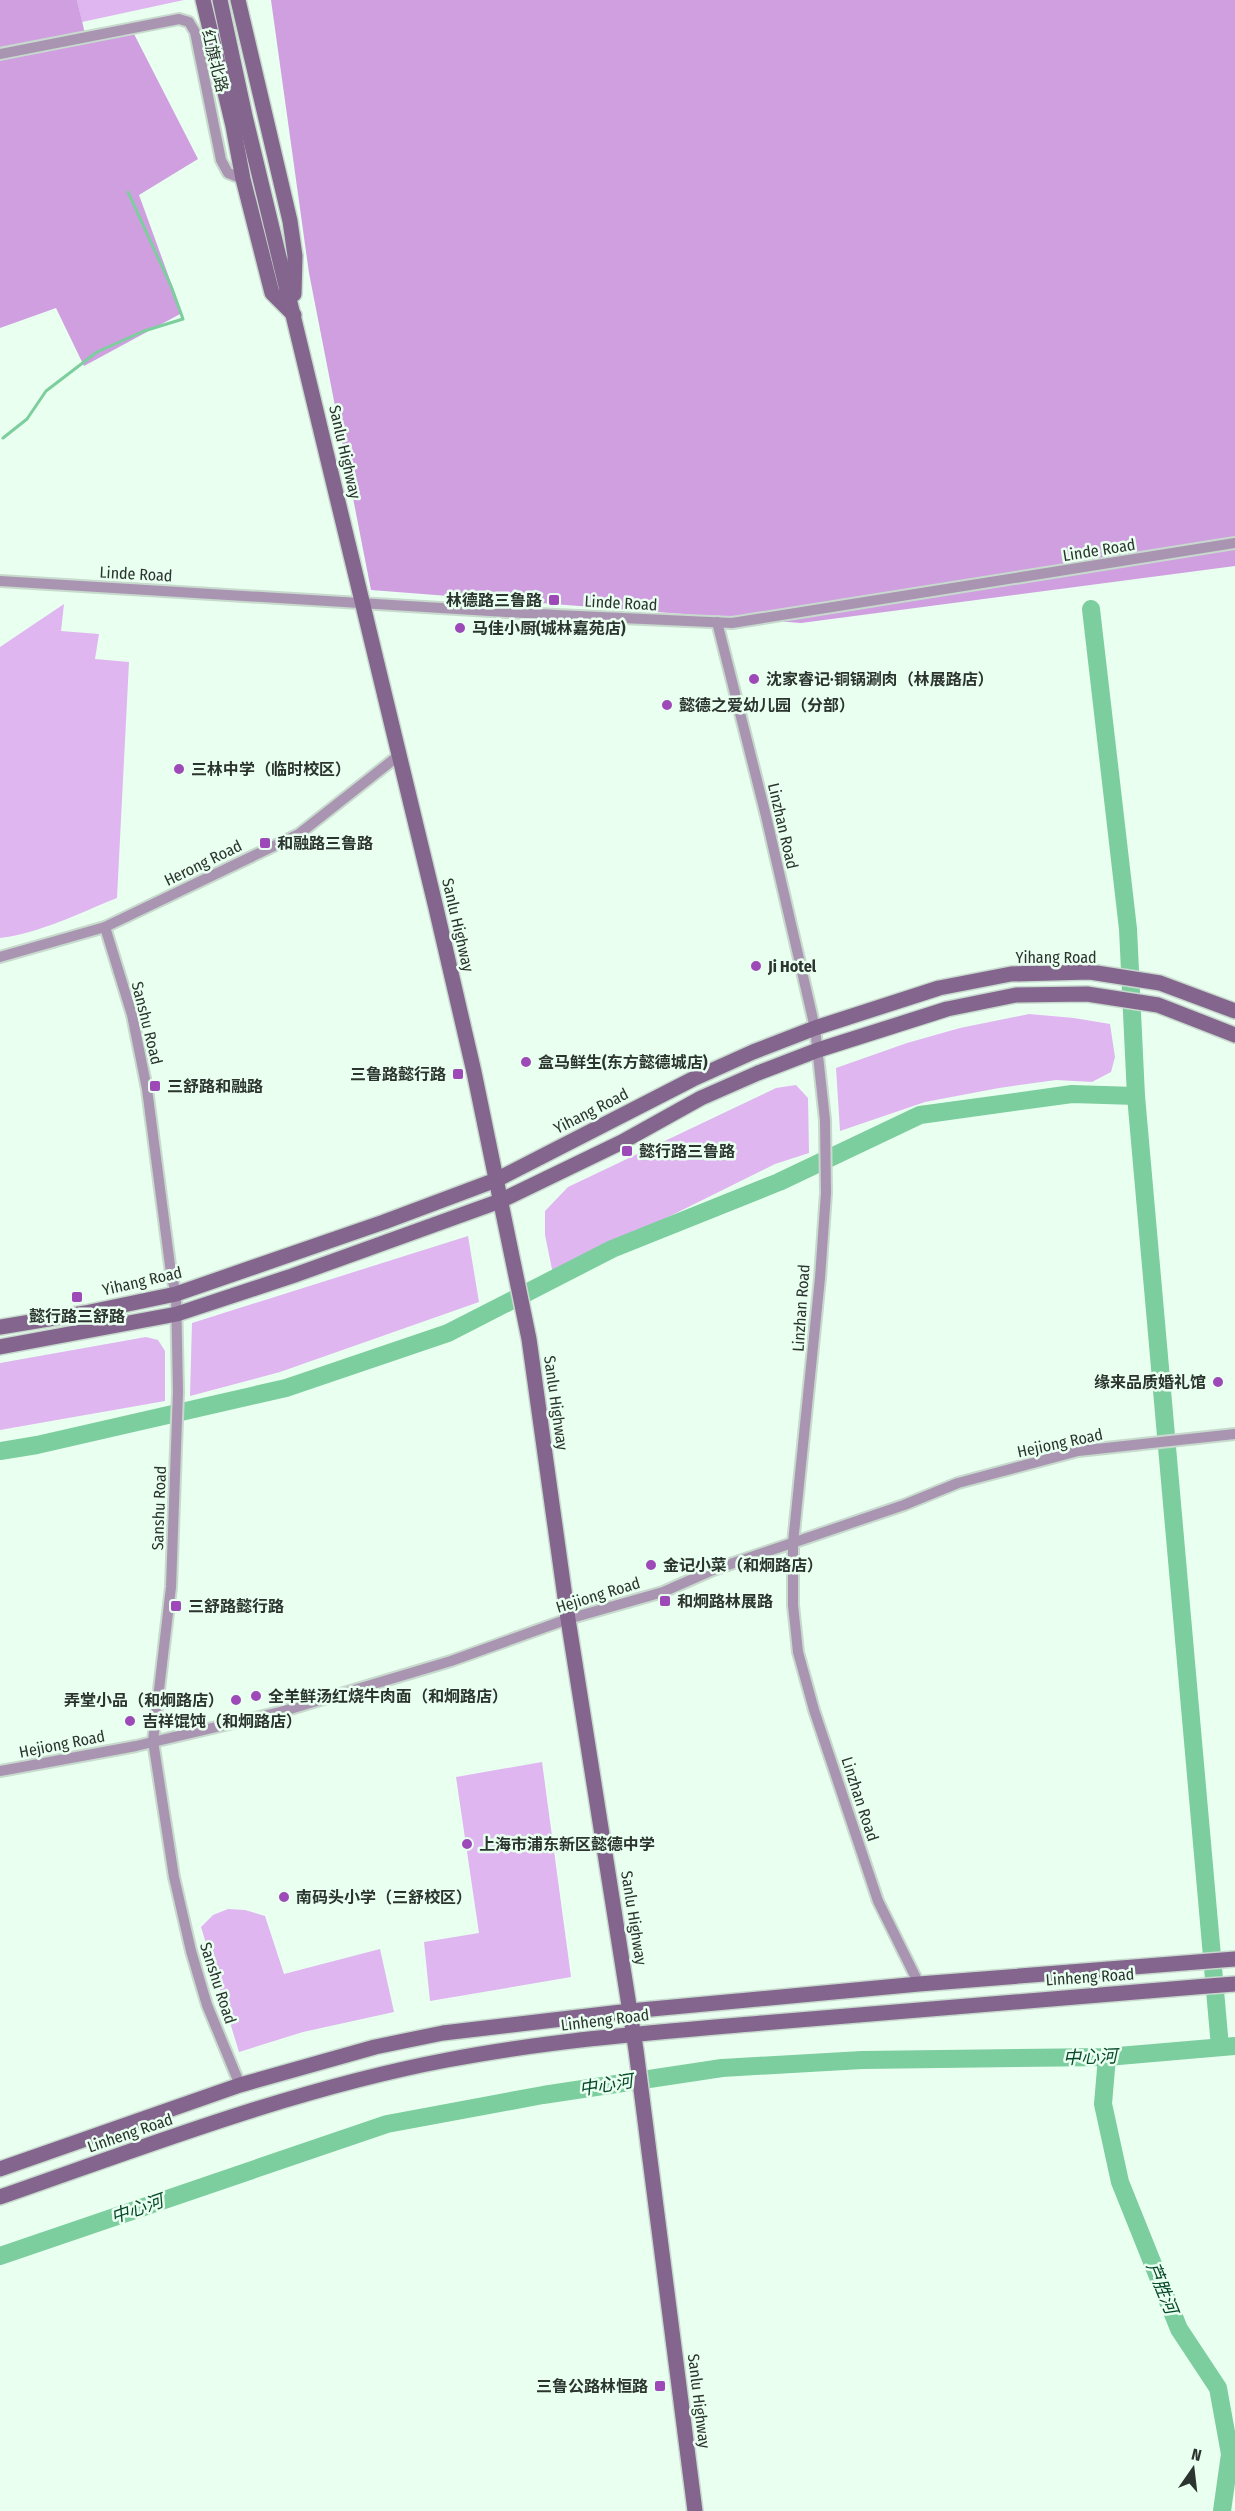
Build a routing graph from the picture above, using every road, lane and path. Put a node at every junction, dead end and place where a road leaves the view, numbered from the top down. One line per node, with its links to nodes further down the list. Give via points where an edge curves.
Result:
1 (203, 0): 5 (main road)
2 (220, 0): 6 (main road, Sanlu Highway)
3 (238, 0): 6 (main road, Sanlu Highway, via 290,221 295,256)
4 (0, 54): 5 (street, 红旗北路, via 179,19 189,22 195,32 221,160 228,173)
5 (243, 179): 6 (main road, via 272,293)
6 (294, 315): 9 (main road, Sanlu Highway)
7 (1235, 543): 10 (street, Linde Road, via 732,623)
8 (0, 581): 9 (street, Linde Road)
9 (362, 603): 10 (street, Linde Road); 11 (main road, Sanlu Highway)
10 (717, 622): 15 (street, Linzhan Road)
11 (398, 756): 12 (street, Herong Road, via 299,834); 18 (main road, Sanlu Highway)
12 (105, 927): 13 (street, Herong Road); 20 (street, Sanshu Road, via 132,1015 147,1089)
13 (0, 957)
14 (1235, 1011): 15 (main road, Yihang Road, via 1160,983 1090,972 1011,974 939,988)
15 (815, 1028): 17 (street, Linzhan Road); 18 (main road, Yihang Road, via 693,1079)
16 (1235, 1035): 17 (main road, via 1158,1005 1087,994 1016,995 957,1007)
17 (818, 1050): 19 (main road, via 701,1098 622,1142); 25 (street, Linzhan Road, via 825,1120 826,1192)
18 (496, 1180): 19 (main road, Sanlu Highway); 20 (main road, Yihang Road)
19 (500, 1201): 21 (main road); 26 (main road, Sanlu Highway, via 530,1348)
20 (176, 1294): 21 (street, Sanshu Road); 22 (main road, Yihang Road)
21 (177, 1314): 23 (main road); 27 (street, Sanshu Road, via 170,1605)
22 (0, 1327)
23 (0, 1347)
24 (1235, 1434): 25 (street, Hejiong Road, via 1078,1451 958,1483)
25 (793, 1543): 26 (street, Hejiong Road, via 663,1592); 30 (street, Linzhan Road, via 798,1652 814,1710 878,1901)
26 (568, 1619): 27 (street, Hejiong Road, via 451,1661 292,1709); 32 (main road, Sanlu Highway)
27 (153, 1741): 28 (street, Hejiong Road); 34 (street, Sanshu Road, via 174,1877 191,1951 207,2005)
28 (0, 1771)
29 (1235, 1959): 30 (main road, Linheng Road)
30 (918, 1984): 32 (main road, Linheng Road)
31 (1235, 1984): 33 (main road, Linheng Road)
32 (630, 2011): 33 (main road, Sanlu Highway); 34 (main road, Linheng Road, via 443,2033 375,2047)
33 (635, 2042): 36 (main road, Linheng Road, via 503,2051 382,2074 250,2111); 37 (main road, Sanlu Highway)
34 (240, 2085): 35 (main road, Linheng Road)
35 (0, 2169)
36 (2, 2197)
37 (695, 2511)

